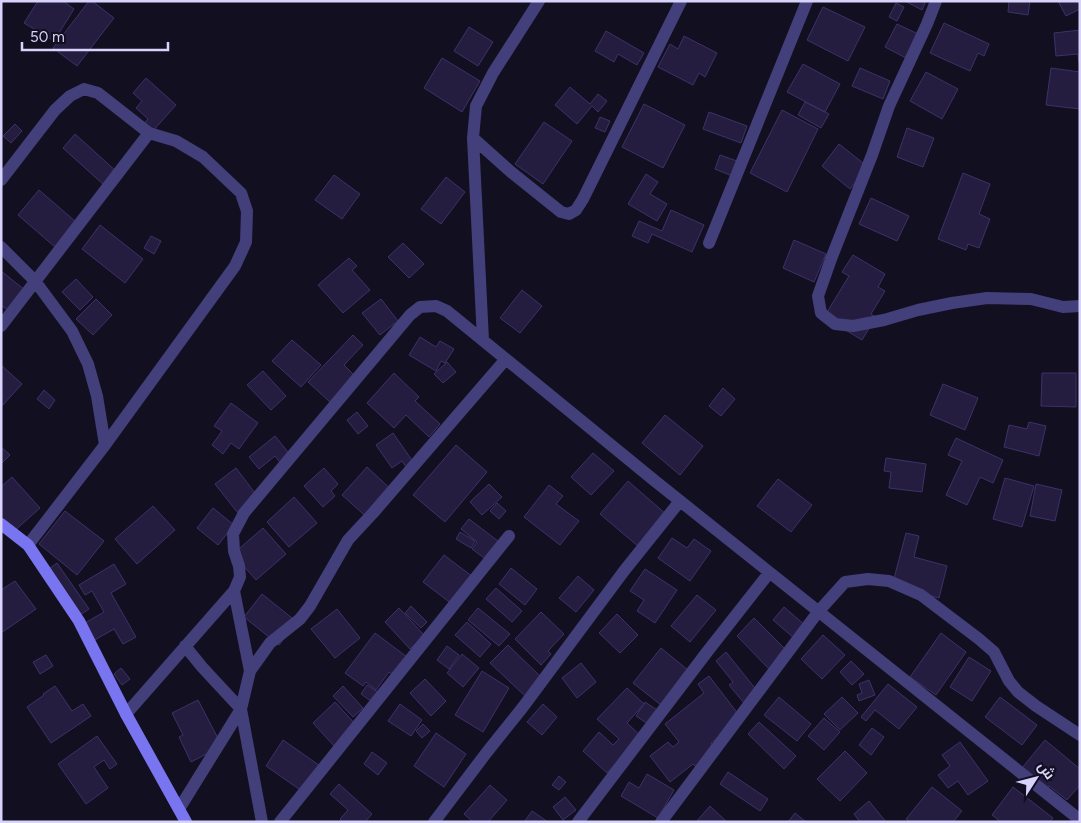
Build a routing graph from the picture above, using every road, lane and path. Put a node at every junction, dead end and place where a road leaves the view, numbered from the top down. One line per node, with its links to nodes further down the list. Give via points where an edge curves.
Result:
1 (539, 1): 6 (street, via 492,73 476,106)
2 (681, 1): 6 (street, via 582,199 570,214 561,212)
3 (807, 1): 8 (street)
4 (936, 1): 11 (street, via 889,106 831,259 818,296 821,313 835,324 853,326 987,298)
5 (149, 133): 7 (street, via 98,93 84,89 70,96 56,110); 10 (street); 15 (street, via 176,141 203,157 241,193 247,211 246,242 235,266)
6 (473, 138): 13 (street)
7 (1, 180)
8 (710, 243)
9 (1, 247): 10 (street)
10 (35, 281): 12 (street); 15 (street, via 72,331 88,364)
11 (1080, 306)
12 (1, 326)
13 (483, 340): 14 (street); 21 (street, via 436,306 420,307 410,315 244,513 233,534 234,551 240,566 240,577)
14 (506, 359): 16 (street); 24 (street, via 348,540 310,606 300,619 270,643)
15 (105, 445): 19 (street)
16 (680, 502): 20 (street); 33 (street)
17 (1, 524): 19 (street)
18 (509, 536): 32 (street)
19 (28, 545): 26 (street, via 78,621)
20 (770, 573): 22 (street); 34 (street)
21 (234, 591): 23 (street); 24 (street)
22 (818, 612): 27 (street, via 845,582 889,581 921,595 994,652 1018,692); 29 (street); 35 (street)
23 (185, 646): 25 (street); 26 (street)
24 (250, 671): 25 (street)
25 (241, 709): 28 (street); 31 (street)
26 (126, 714): 28 (street)
27 (1080, 735)
28 (179, 809): 30 (street)
29 (1080, 820)
30 (186, 822)
31 (262, 822)
32 (280, 822)
33 (434, 822)
34 (578, 822)
35 (661, 822)

